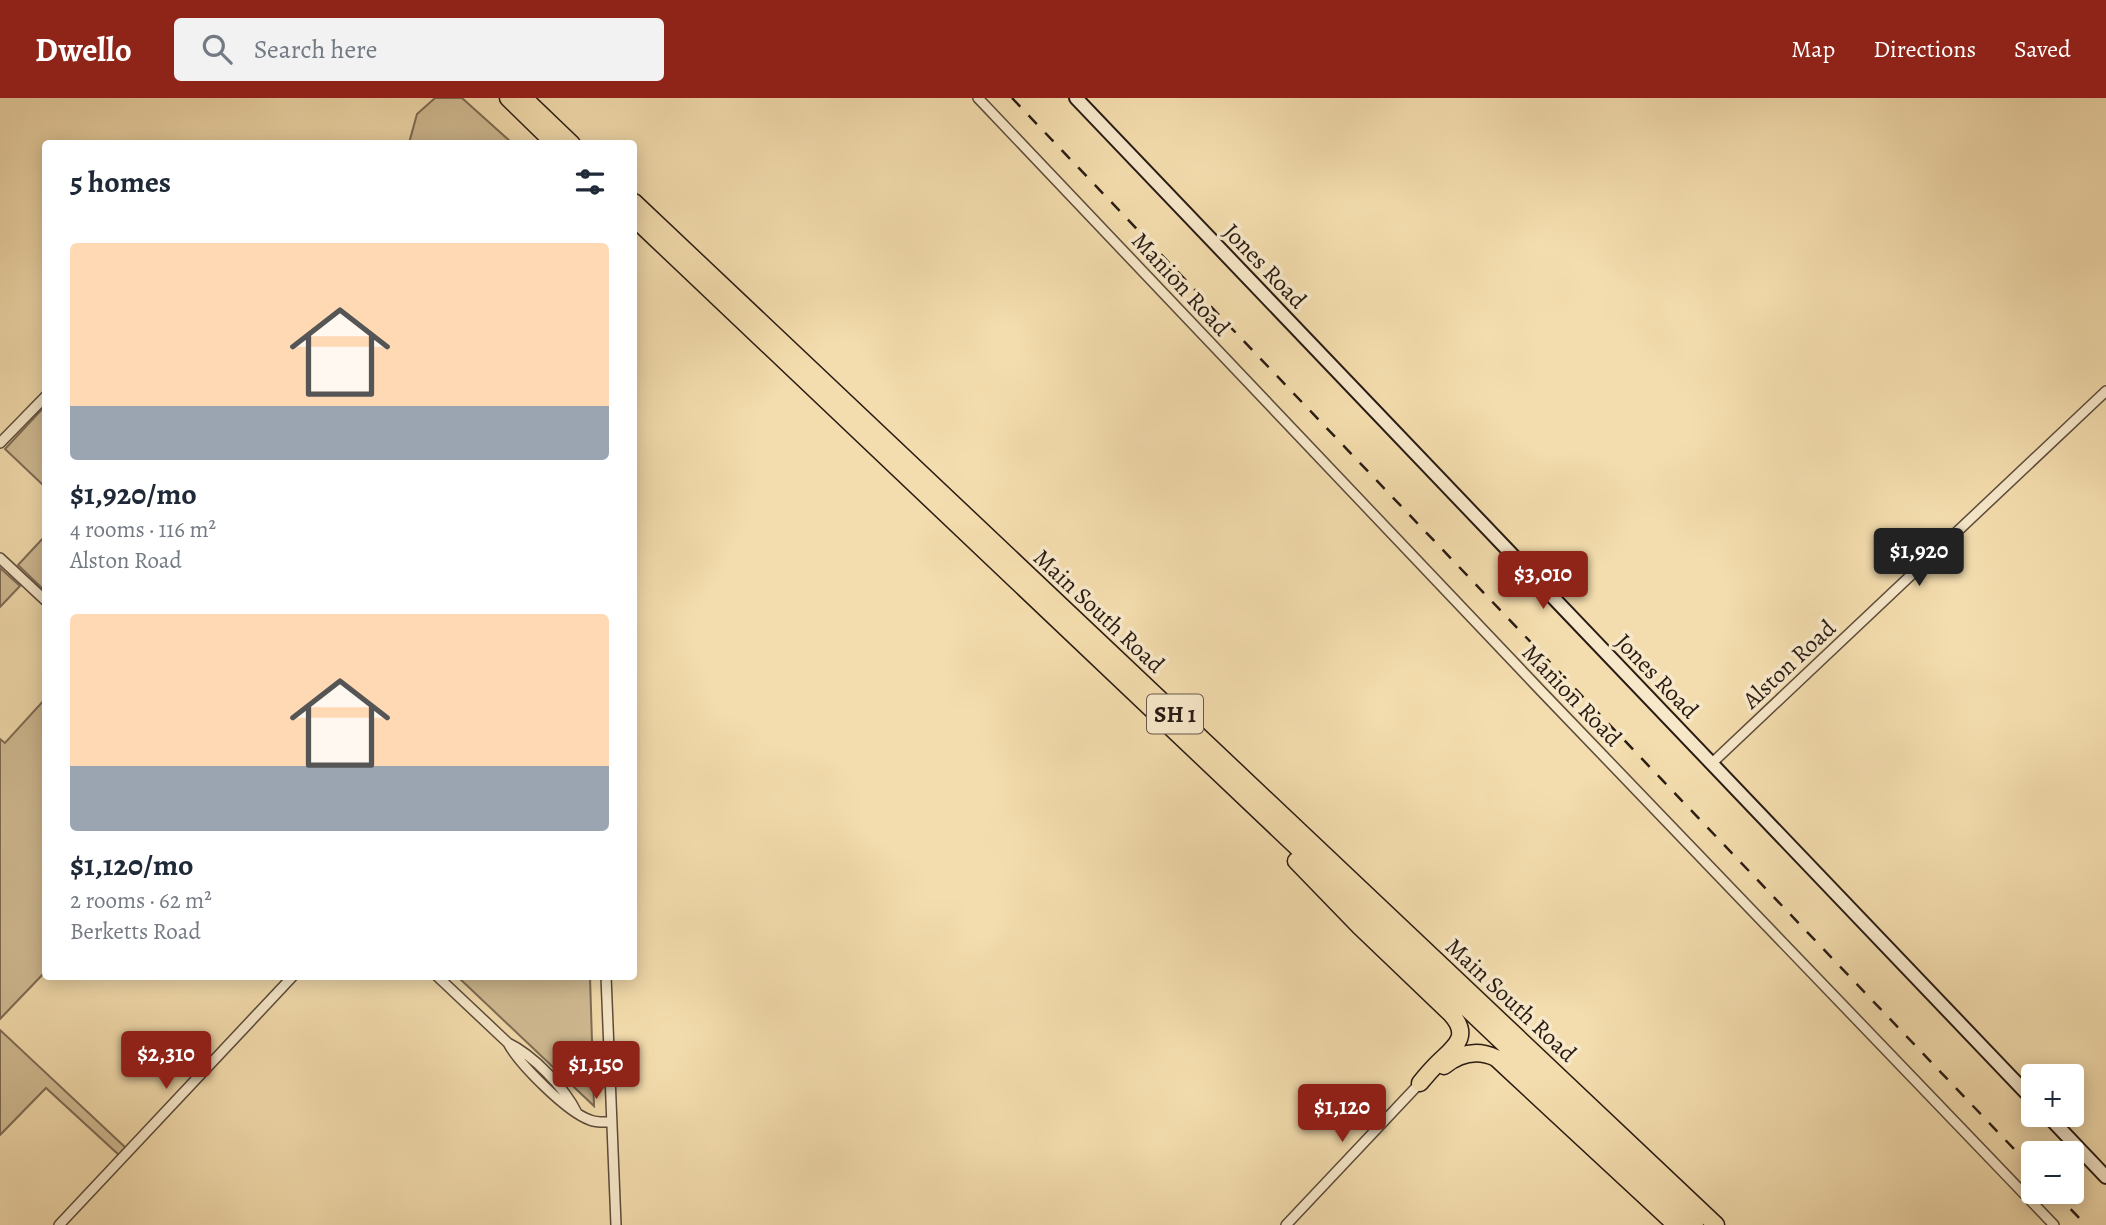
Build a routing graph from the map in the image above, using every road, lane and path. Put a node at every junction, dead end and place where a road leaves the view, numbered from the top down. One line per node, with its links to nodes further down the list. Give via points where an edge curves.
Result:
1 (508, 98): 5 (highway)
2 (524, 98): 6 (highway)
3 (978, 98): 30 (street, Manion Road)
4 (1076, 98): 14 (main road, Jones Road)
5 (551, 140)
6 (568, 140)
7 (637, 205): 29 (highway, Main South Road / SH 1)
8 (637, 221): 15 (highway, Main South Road / SH 1)
9 (2106, 391): 14 (street, Alston Road)
10 (42, 400): 11 (street)
11 (0, 443)
12 (0, 558): 13 (street)
13 (42, 597)
14 (1711, 764): 20 (main road, Jones Road)
15 (1216, 772): 19 (highway, via 1350,917 1456,1020 1461,1031 1457,1043); 28 (highway, Main South Road / SH 1)
16 (289, 980): 24 (street)
17 (441, 980): 21 (street, via 569,1095 577,1113 593,1122)
18 (606, 980): 21 (street)
19 (1420, 1083): 26 (street); 27 (highway, via 1464,1054 1479,1052 1496,1058)
20 (2021, 1087)
21 (612, 1122): 25 (street)
22 (2058, 1127): 23 (main road)
23 (2106, 1177)
24 (59, 1225)
25 (616, 1225)
26 (1286, 1225)
27 (1676, 1225)
28 (1695, 1225)
29 (1716, 1225)
30 (2054, 1225)

